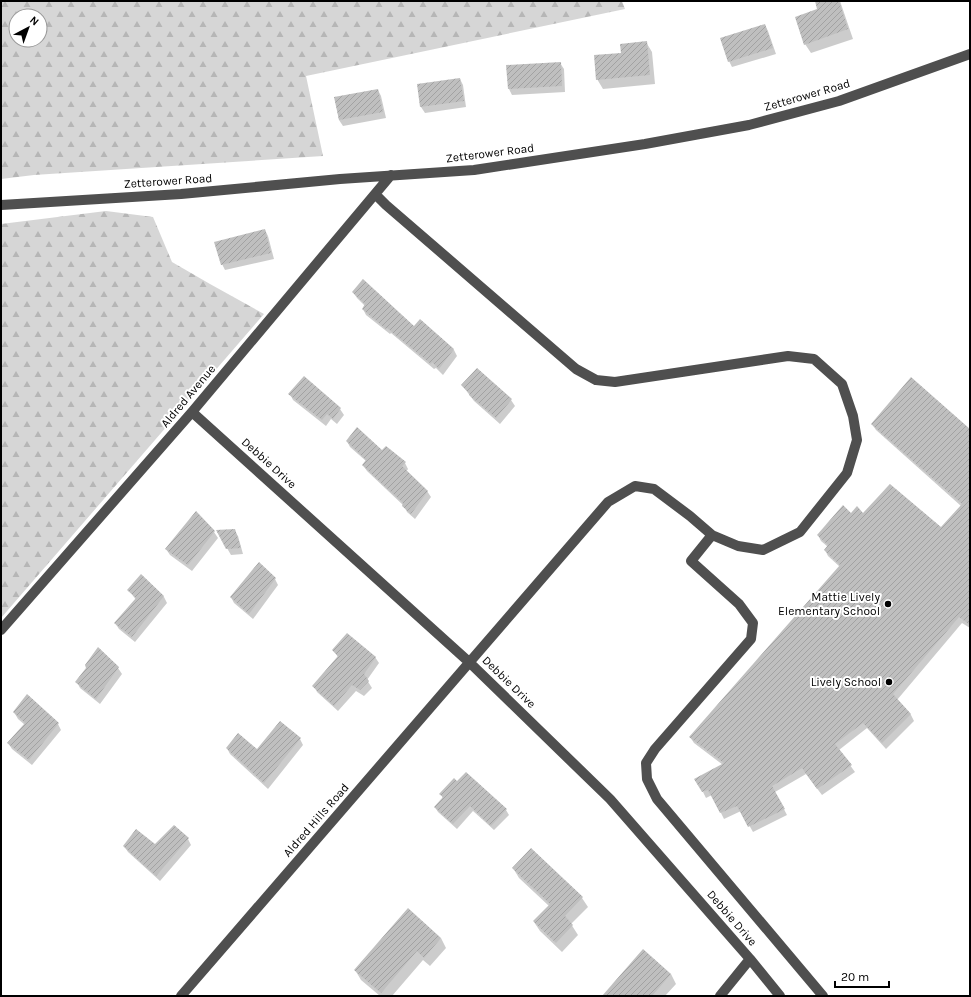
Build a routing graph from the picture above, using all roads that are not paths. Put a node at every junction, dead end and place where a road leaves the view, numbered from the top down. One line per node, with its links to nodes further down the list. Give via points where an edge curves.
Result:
1 (970, 54): 2 (street, Zetterower Road, via 839,101 749,125 474,170)
2 (391, 175): 3 (street, Aldred Avenue); 4 (street, Zetterower Road, via 181,194)
3 (375, 194): 5 (street, Aldred Avenue); 6 (street, Aldred Hills Road, via 576,369 596,380 615,382 788,356 814,359 842,384 853,416 857,440 847,473 800,532 763,550 738,546)
4 (1, 205)
5 (192, 412): 7 (street, Aldred Avenue); 8 (street, Debbie Drive)
6 (712, 535): 8 (street, Aldred Hills Road, via 654,489 635,486 608,502); 13 (street, via 691,561 738,604 753,623 751,639 655,749 646,763 647,779 657,799)
7 (1, 630)
8 (469, 662): 9 (street, Debbie Drive, via 610,799); 10 (street, Aldred Hills Road)
9 (750, 959): 11 (street); 12 (street, Debbie Drive)
10 (181, 996)
11 (720, 996)
12 (780, 996)
13 (823, 996)

